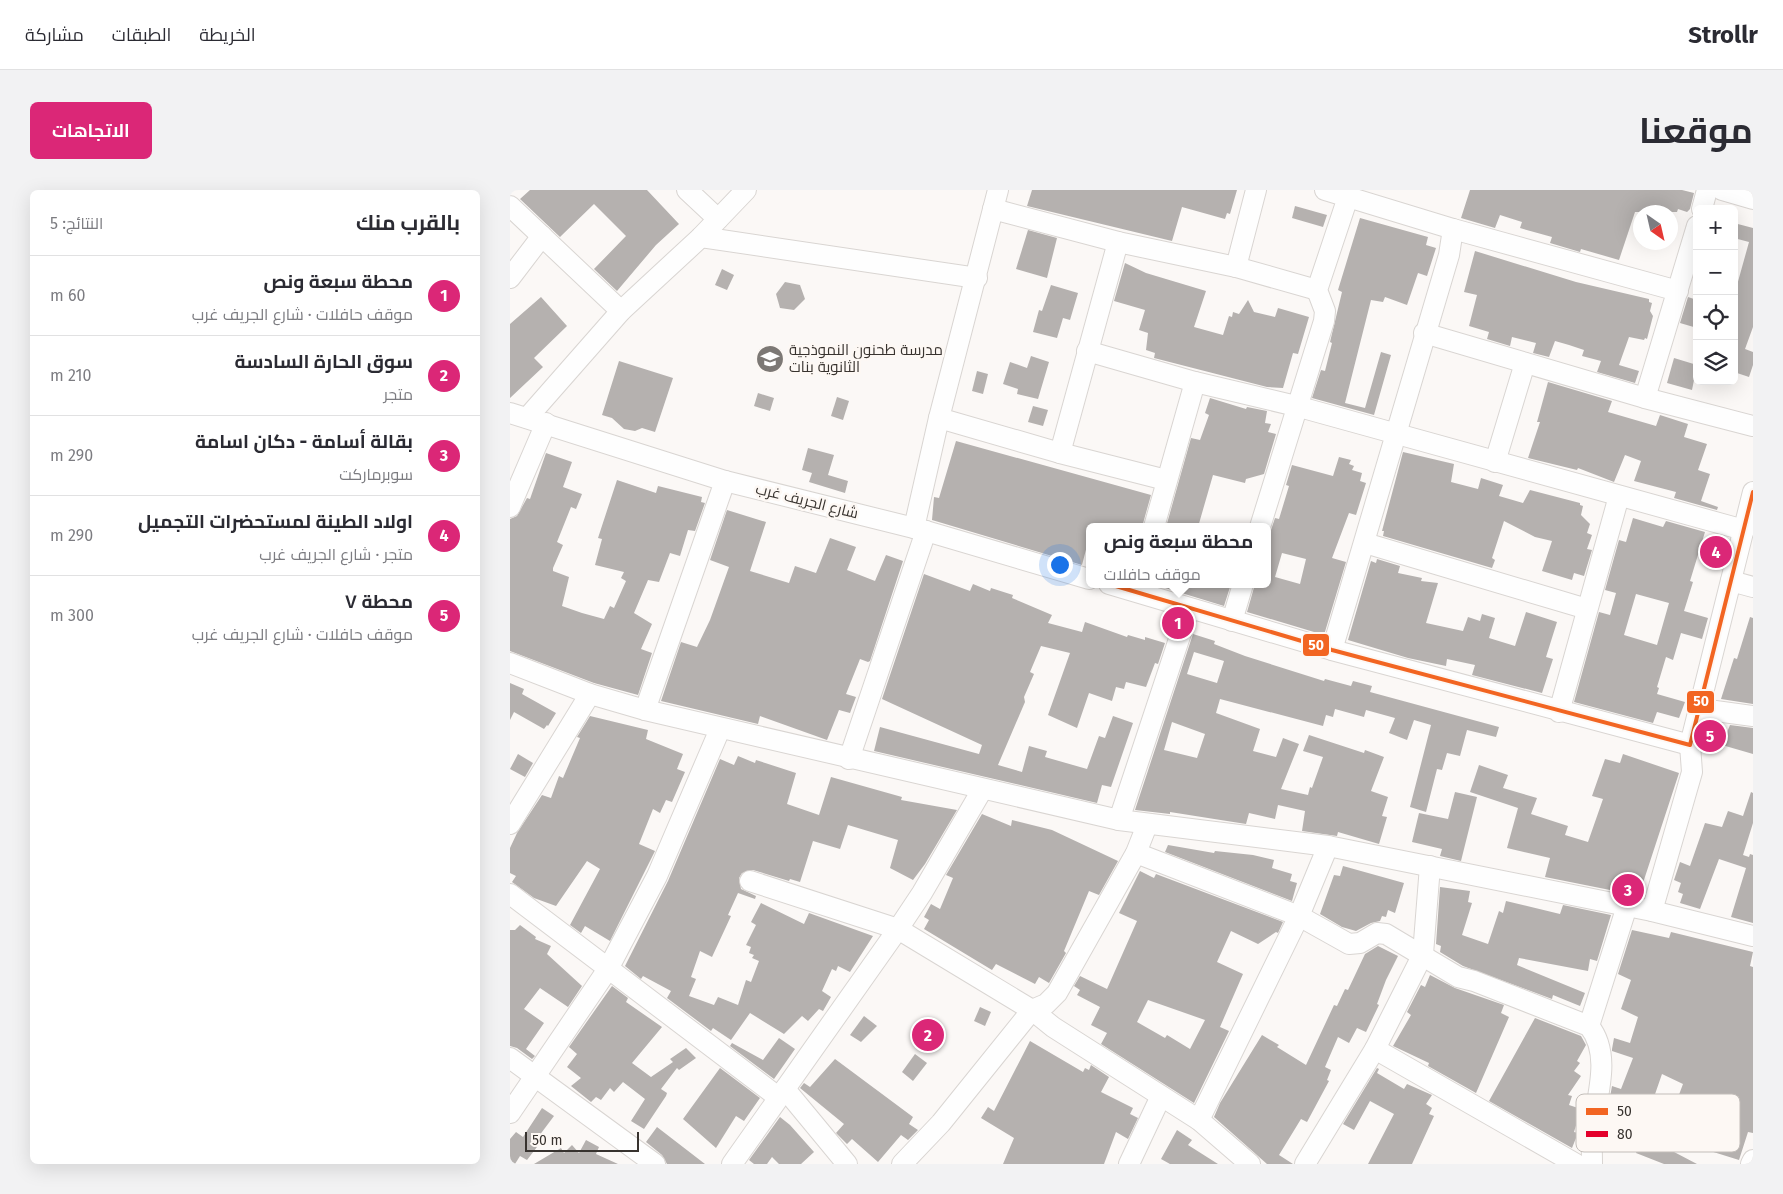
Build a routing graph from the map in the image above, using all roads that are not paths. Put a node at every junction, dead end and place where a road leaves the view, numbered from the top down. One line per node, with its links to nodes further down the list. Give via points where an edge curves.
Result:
1 (688, 190): 12 (street)
2 (746, 190): 12 (street)
3 (1256, 190): 18 (street)
4 (1325, 190): 7 (street)
5 (1707, 190): 10 (street)
6 (1722, 190): 8 (street)
7 (1348, 197): 13 (street); 21 (street)
8 (1753, 199)
9 (996, 200): 17 (street); 20 (street)
10 (1703, 205)
11 (510, 206): 14 (street)
12 (718, 219): 15 (street)
13 (1453, 229): 22 (street); 24 (street, via 1449,255)
14 (542, 236): 19 (street); 23 (street)
15 (701, 237): 20 (street); 23 (street)
16 (1693, 240): 22 (street)
17 (1118, 242): 18 (street); 25 (street)
18 (1236, 267): 21 (street)
19 (510, 278)
20 (976, 278): 31 (street)
21 (1318, 290): 29 (street, via 1325,311 1324,321)
22 (1678, 291): 28 (street)
23 (620, 312): 30 (street)
24 (1424, 333): 26 (street); 33 (street)
25 (1087, 351): 27 (street); 34 (street)
26 (1525, 363): 28 (street); 35 (street)
27 (1195, 382): 29 (street); 37 (street)
28 (1645, 398): 32 (street)
29 (1296, 406): 33 (street); 42 (street)
30 (527, 418): 36 (street, شارع الجريف غرب); 40 (street)
31 (939, 418): 34 (street); 43 (street)
32 (1753, 426)
33 (1394, 434): 35 (street); 45 (street)
34 (1060, 453): 37 (street)
35 (1495, 462): 39 (street)
36 (725, 480): 43 (street, شارع الجريف غرب); 58 (street)
37 (1166, 480): 41 (street)
38 (1753, 492): 44 (street)
39 (1619, 496): 44 (street); 52 (street)
40 (510, 507)
41 (1155, 523)
42 (1261, 523)
43 (920, 529): 46 (street, شارع الجريف غرب); 63 (street)
44 (1744, 530): 47 (street)
45 (1364, 543): 52 (street); 54 (street)
46 (1086, 577)
47 (1731, 581): 48 (street); 57 (street)
48 (1753, 587)
49 (1137, 588): 51 (street)
50 (1242, 588): 53 (street)
51 (1189, 609): 53 (street); 65 (street)
52 (1587, 609): 59 (street)
53 (1232, 621): 54 (street)
54 (1332, 650): 59 (street)
55 (510, 663): 56 (street)
56 (590, 694): 58 (street); 66 (street)
57 (1700, 709): 60 (street); 62 (street)
58 (645, 710): 61 (street)
59 (1559, 712): 62 (street)
60 (1753, 716)
61 (720, 729): 63 (street); 79 (street, via 657,876)
62 (1690, 745): 74 (street, via 1692,772)
63 (849, 759): 64 (street)
64 (982, 790): 65 (street); 76 (street)
65 (1119, 820): 67 (street)
66 (510, 824)
67 (1147, 825): 68 (street); 69 (street)
68 (1328, 846): 70 (street); 75 (street)
69 (1136, 853): 75 (street); 80 (street, via 1057,993 1046,1004)
70 (1430, 866): 73 (street); 78 (street)
71 (750, 881): 76 (street)
72 (510, 894): 79 (street)
73 (1627, 906): 74 (street); 81 (street)
74 (1652, 911): 77 (street)
75 (1299, 916): 78 (street, via 1349,944 1360,943 1377,933 1386,934); 89 (street)
76 (898, 929): 80 (street); 85 (street)
77 (1753, 936)
78 (1423, 954): 81 (street, via 1458,978 1474,981); 82 (street)
79 (608, 969): 84 (street); 85 (street)
80 (1032, 1010): 87 (street); 94 (street, via 941,1123)
81 (1589, 1026): 86 (street, via 1598,1037 1600,1048)
82 (1376, 1050): 97 (street); 98 (street)
83 (510, 1058): 84 (street)
84 (536, 1077): 88 (street); 91 (street)
85 (781, 1093): 92 (street); 93 (street)
86 (1599, 1094)
87 (1161, 1096): 89 (street); 95 (street)
88 (510, 1113)
89 (1199, 1120): 96 (street)
90 (1753, 1160): 99 (street)
91 (655, 1164)
92 (732, 1164)
93 (846, 1164)
94 (902, 1164)
95 (1129, 1164)
96 (1250, 1164)
97 (1306, 1164)
98 (1576, 1164)
99 (1751, 1164)

